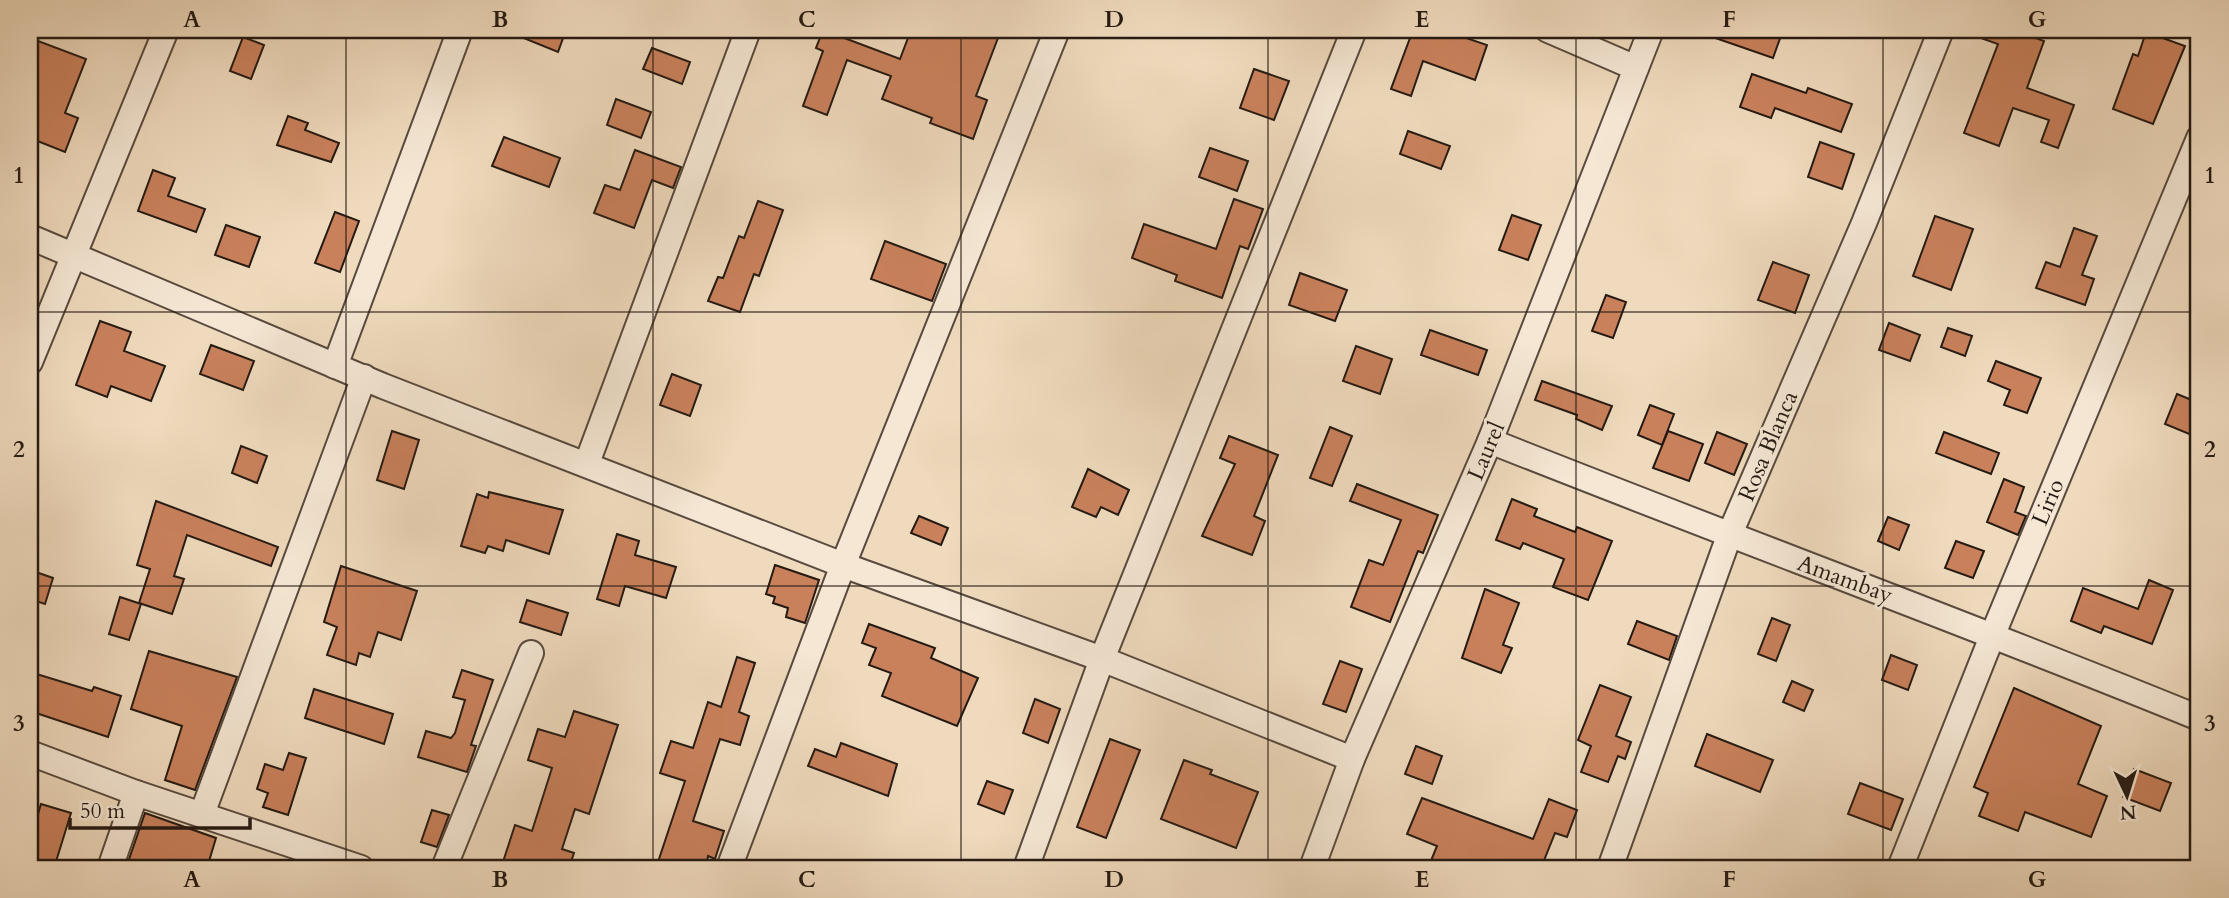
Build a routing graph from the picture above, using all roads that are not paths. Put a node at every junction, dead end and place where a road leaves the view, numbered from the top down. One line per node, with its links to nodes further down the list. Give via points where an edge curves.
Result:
1 (166, 30): 12 (street)
2 (460, 30): 14 (street)
3 (748, 30): 17 (street)
4 (1057, 30): 19 (street)
5 (1354, 30): 22 (street)
6 (1548, 30): 9 (street)
7 (1651, 30): 9 (street, Laurel)
8 (1941, 30): 18 (street, Rosa Blanca, via 1864,223)
9 (1636, 68): 16 (street, Laurel)
10 (2199, 138): 20 (street, Lirio)
11 (30, 236): 12 (street)
12 (75, 255): 13 (street); 14 (street)
13 (30, 362)
14 (335, 366): 15 (street)
15 (364, 377): 17 (street); 27 (street)
16 (1490, 441): 18 (street, Amambay); 25 (street, Laurel)
17 (587, 463): 19 (street)
18 (1729, 536): 20 (street, Amambay); 34 (street, Rosa Blanca)
19 (843, 565): 22 (street); 31 (street)
20 (1993, 634): 23 (street, Amambay); 35 (street, Lirio)
21 (531, 653): 30 (street)
22 (1102, 659): 25 (street); 32 (street)
23 (2199, 718)
24 (30, 753): 26 (street)
25 (1352, 759): 33 (street, Laurel)
26 (136, 793): 27 (street); 28 (street)
27 (202, 814): 29 (street)
28 (110, 868)
29 (360, 868)
30 (444, 868)
31 (729, 868)
32 (1026, 868)
33 (1312, 868)
34 (1610, 868)
35 (1900, 868)

